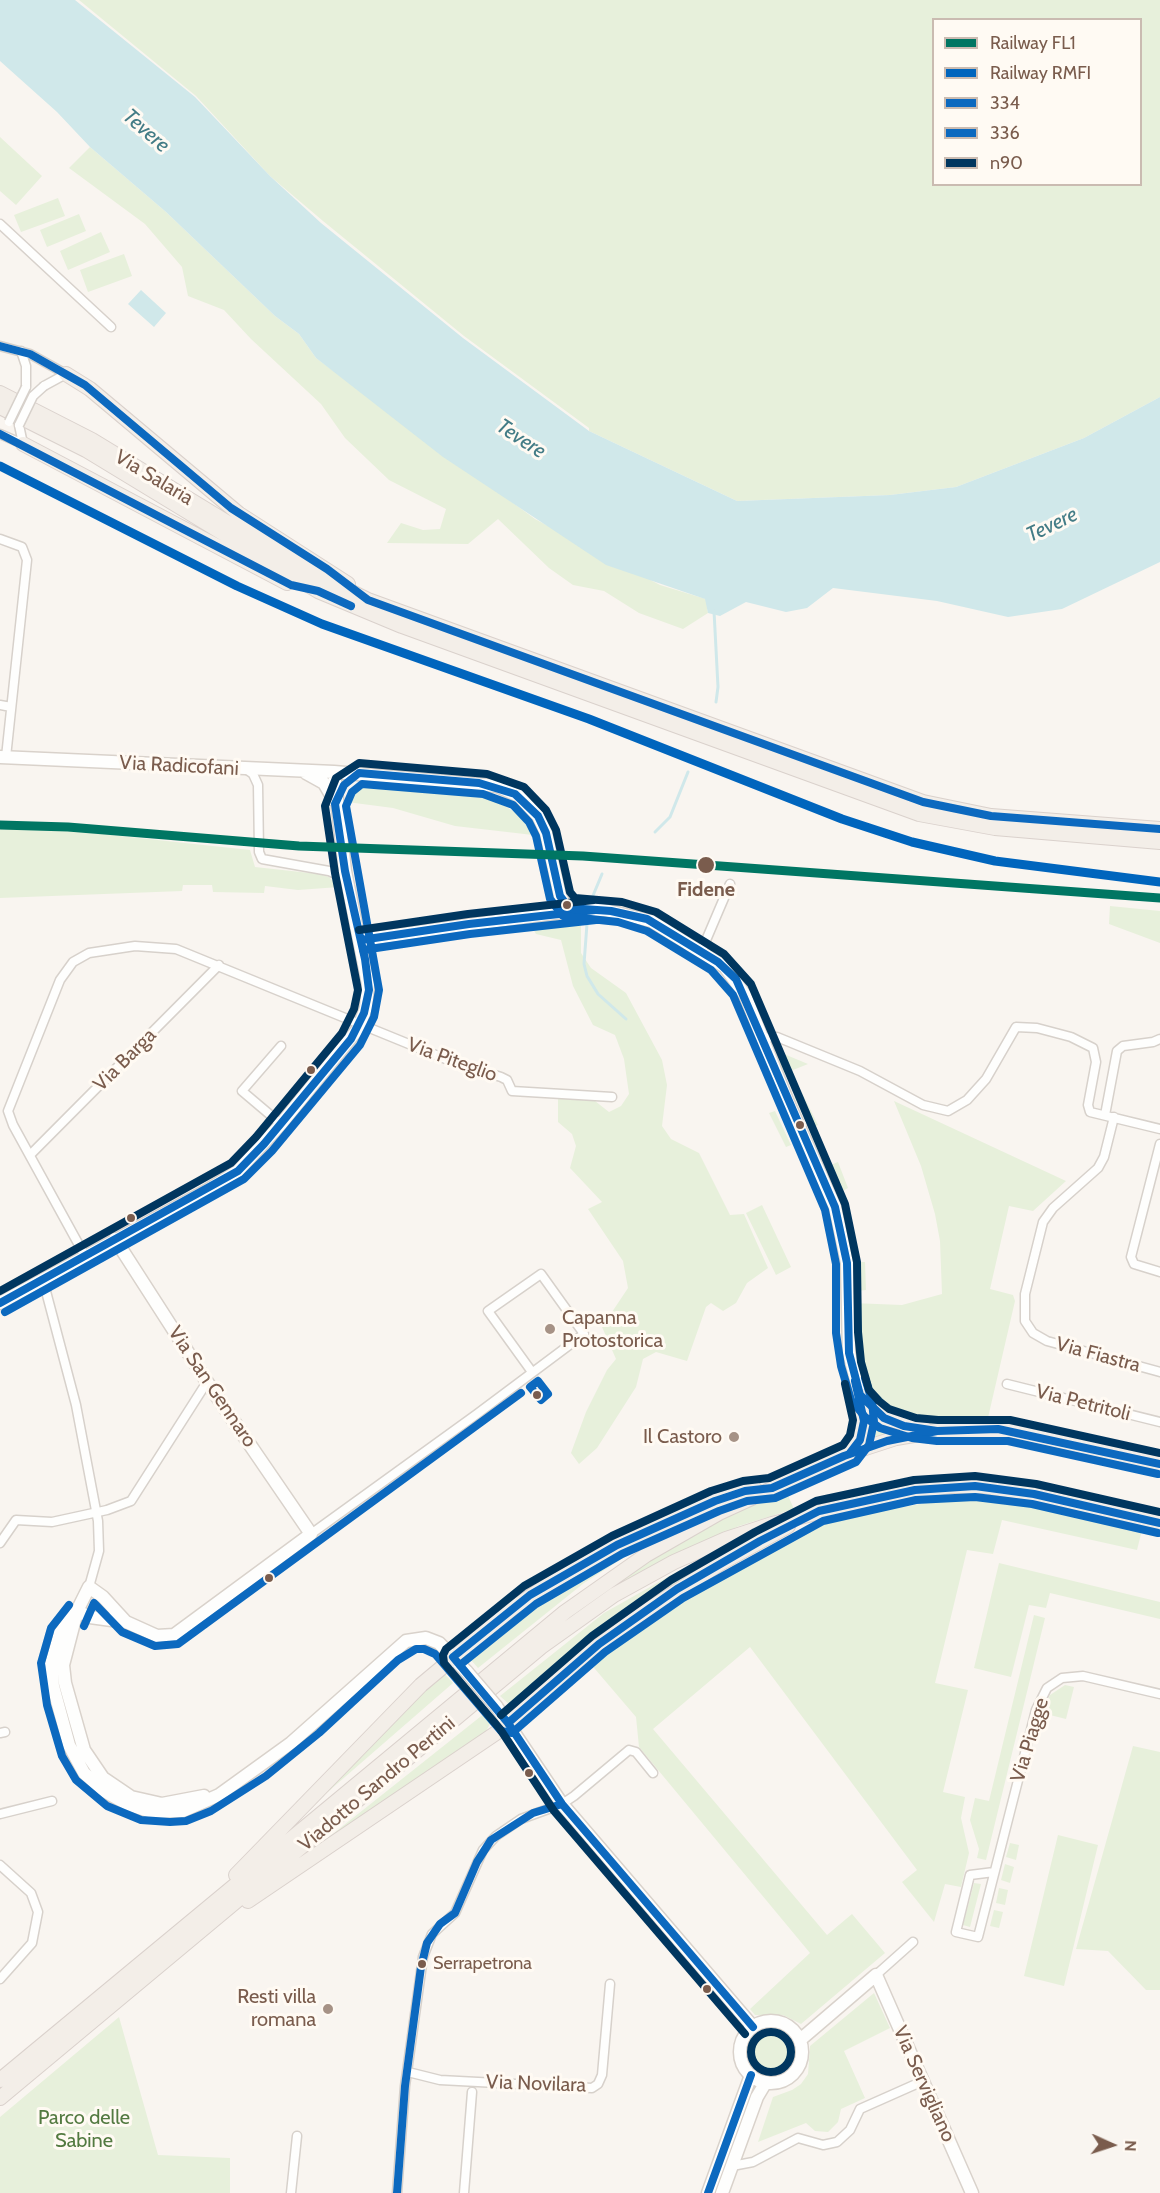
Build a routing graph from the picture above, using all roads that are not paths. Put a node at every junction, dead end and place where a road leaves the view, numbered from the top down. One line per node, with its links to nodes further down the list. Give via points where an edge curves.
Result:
1 (0, 225): 2 (street)
2 (111, 327)
3 (0, 346): 4 (street)
4 (21, 351): 5 (street); 8 (street, bridge, via 26,387)
5 (66, 374): 9 (street, bridge, via 34,394 19,425); 12 (main road, via 90,389 239,514 327,569)
6 (0, 393): 12 (main road, Via Salaria, via 82,434 302,568)
7 (0, 407): 11 (main road, Via Salaria, via 86,450)
8 (0, 432): 9 (street)
9 (23, 444): 11 (main road, via 291,585)
10 (0, 539): 14 (street, via 22,547 27,560)
11 (318, 591): 22 (main road, Via Salaria, via 402,626 919,814 994,828)
12 (368, 600): 21 (main road, Via Salaria, via 923,802 991,816)
13 (0, 705): 14 (street)
14 (11, 707): 15 (street)
15 (3, 757): 16 (street, Via Radicofani)
16 (246, 769): 17 (street); 23 (street, Via Radicofani, via 256,777 259,852 265,862)
17 (299, 771): 18 (street); 20 (street, via 321,780)
18 (334, 772): 19 (street); 20 (street)
19 (359, 773): 20 (street); 25 (street, via 485,784 511,791 529,804 545,829 564,903)
20 (335, 795): 23 (street)
21 (1160, 829)
22 (1160, 842)
23 (345, 875): 26 (street)
24 (730, 884): 27 (street)
25 (576, 910): 26 (street); 27 (street, via 611,910 644,918)
26 (361, 940): 29 (street, via 369,990)
27 (701, 952): 30 (street, via 736,979)
28 (219, 965): 29 (street, Via Piteglio); 35 (street, Via Piteglio, via 156,946 99,951 76,959 60,980 9,1109); 40 (street, Via Barga)
29 (360, 1024): 33 (street, Via Piteglio, via 501,1077 514,1091); 36 (street)
30 (762, 1038): 34 (street, via 777,1037 860,1071 930,1108 948,1111 967,1100 986,1079 1016,1027 1037,1028 1093,1048 1096,1064 1088,1108 1092,1113); 50 (street, via 832,1199 842,1231 849,1280 849,1353)
31 (1160, 1039): 34 (street, Via Fiastra, via 1123,1046 1117,1051)
32 (281, 1046): 36 (street, via 242,1091)
33 (612, 1096)
34 (1109, 1116): 38 (street); 47 (street, Via Fiastra, via 1104,1157 1098,1168 1043,1222 1025,1294 1025,1321 1033,1333 1047,1341)
35 (10, 1120): 37 (street); 40 (street)
36 (281, 1124): 41 (street, via 234,1173)
37 (0, 1125)
38 (1160, 1129)
39 (1160, 1144): 43 (street, via 1131,1257 1134,1264)
40 (30, 1155): 42 (street)
41 (115, 1239): 42 (street); 48 (street, Via San Gennaro)
42 (85, 1256): 44 (street)
43 (1160, 1272)
44 (43, 1280): 45 (street); 57 (street, via 76,1405)
45 (0, 1303)
46 (532, 1372): 46 (street, via 488,1311 541,1274 584,1334); 59 (street)
47 (1160, 1372)
48 (207, 1382): 57 (street, via 134,1498); 59 (street, Via San Gennaro)
49 (1007, 1384): 51 (street, Via Petritoli)
50 (860, 1395): 52 (main road, via 885,1418 904,1426); 53 (main road, via 863,1430)
51 (1160, 1422)
52 (937, 1431): 53 (main road, via 896,1438); 54 (main road, via 1009,1430)
53 (850, 1453): 55 (main road)
54 (1160, 1464)
55 (772, 1488): 64 (main road, via 745,1491 715,1501 616,1545 530,1596); 75 (main road, Viadotto Sandro Pertini, via 671,1540 573,1605)
56 (819, 1511): 58 (main road, via 908,1491 975,1486 1034,1494); 67 (main road, via 677,1589 599,1644); 75 (main road, Viadotto Sandro Pertini, via 711,1545 596,1607)
57 (96, 1513): 60 (street, via 45,1523 16,1520); 61 (street, via 99,1551)
58 (1160, 1523)
59 (311, 1534): 63 (street, via 180,1632 165,1637)
60 (0, 1543)
61 (88, 1587): 62 (street); 63 (street)
62 (77, 1611): 63 (street, via 92,1618); 65 (street, via 56,1641)
63 (126, 1622)
64 (453, 1656): 67 (street, bridge); 69 (street, via 430,1639 416,1638 404,1643 291,1743); 75 (main road, via 289,1819)
65 (57, 1679): 69 (street, via 69,1699 91,1763 121,1792 144,1802 168,1804); 69 (street, via 71,1751 84,1773 108,1795 136,1808 169,1812 194,1807)
66 (1160, 1694): 74 (street, Via Piagge, via 1083,1676 1062,1678 1049,1686 1037,1705)
67 (508, 1723): 71 (street); 75 (main road, via 308,1862)
68 (653, 1773): 71 (street, via 636,1752 629,1750)
69 (228, 1789)
70 (52, 1801): 72 (street)
71 (562, 1804): 80 (street); 82 (street, via 533,1813 491,1840 455,1913 430,1938 422,1962)
72 (0, 1814)
73 (0, 1865): 78 (street, via 27,1888 38,1912 32,1943)
74 (994, 1872): 74 (street, Via Piagge, via 978,1937 956,1932 970,1875)
75 (205, 1918): 84 (main road, Viadotto Sandro Pertini); 88 (main road, Viadotto Sandro Pertini)
76 (913, 1942): 77 (street)
77 (876, 1975): 81 (street); 85 (street, Via Servigliano)
78 (0, 1979)
79 (610, 1984): 82 (street, Via Novilara, via 602,2075 596,2086 440,2080)
80 (753, 2027): 81 (street, via 781,2022 793,2029); 83 (street, via 740,2048 742,2063)
81 (800, 2040): 86 (street, via 801,2058 795,2072 783,2080)
82 (408, 2072): 92 (street)
83 (751, 2076): 86 (street); 94 (street)
84 (0, 2080)
85 (923, 2080): 90 (street, via 860,2109 850,2130 837,2142 823,2145 798,2138 749,2164); 96 (street, Via Servigliano)
86 (766, 2082): 90 (street)
87 (472, 2092): 93 (street)
88 (0, 2098)
89 (297, 2136): 91 (street)
90 (732, 2166): 95 (street)
91 (291, 2193)
92 (397, 2193)
93 (464, 2193)
94 (708, 2193)
95 (722, 2193)
96 (972, 2193)

